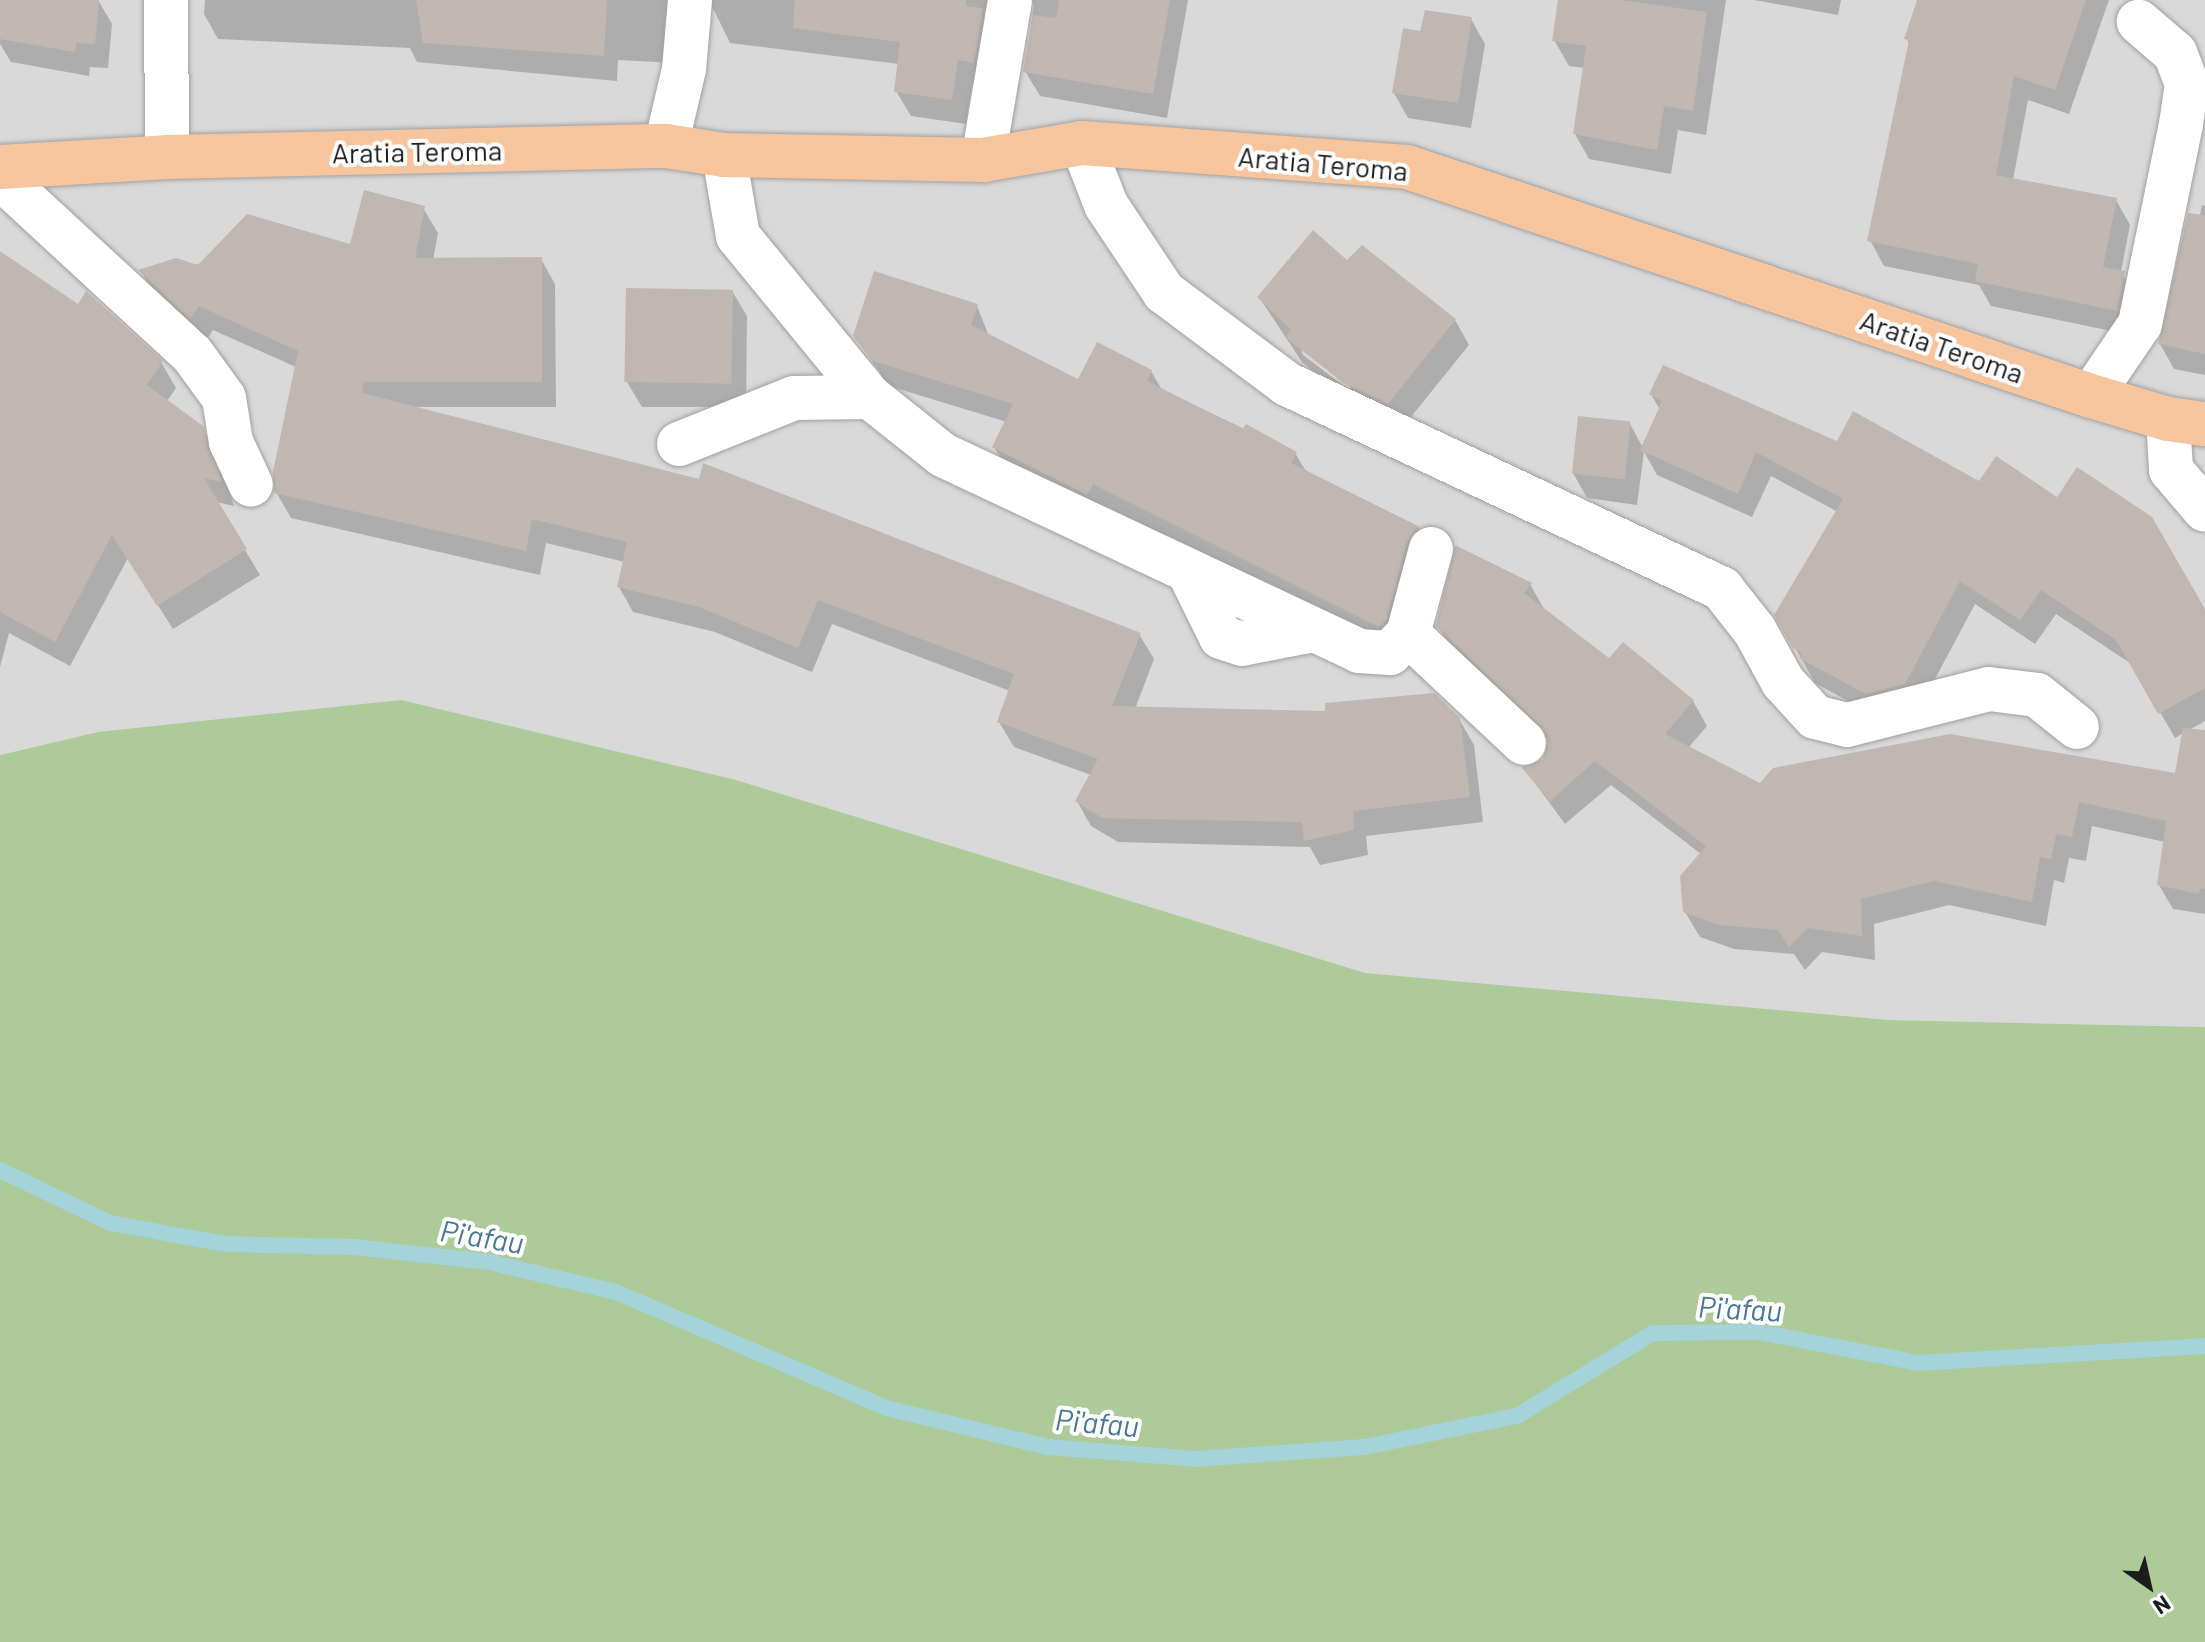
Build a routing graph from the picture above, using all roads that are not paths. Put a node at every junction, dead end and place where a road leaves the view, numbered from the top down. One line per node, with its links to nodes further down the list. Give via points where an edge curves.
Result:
1 (166, 0): 9 (street)
2 (690, 0): 7 (street, via 684,69)
3 (1010, 0): 10 (street)
4 (2139, 22): 5 (street, via 2175,53)
5 (2193, 120): 13 (street, via 2140,324)
6 (1082, 143): 10 (main road, Aratia Teroma); 13 (main road, Aratia Teroma, via 1407,167); 21 (street, via 1106,205 1164,292 1287,384 1722,589 1755,631 1783,682 1815,717 1847,725 1989,689 2037,695)
7 (666, 146): 8 (main road, Aratia Teroma); 9 (main road, Aratia Teroma)
8 (724, 155): 10 (main road, Aratia Teroma); 14 (street, via 738,236)
9 (167, 157): 11 (main road, Aratia Teroma)
10 (983, 160)
11 (0, 167)
12 (0, 177): 17 (street, via 192,354 224,398 231,442)
13 (2091, 396): 15 (main road, Aratia Teroma)
14 (870, 397): 16 (street, via 794,398); 20 (street, via 943,455 1309,631 1359,651 1390,653)
15 (2187, 421): 18 (street, Aratia Teroma, via 2171,470)
16 (679, 444)
17 (251, 485)
18 (2205, 510)
19 (1431, 549): 20 (street)
20 (1408, 634): 22 (street)
21 (2077, 727)
22 (1524, 743)

